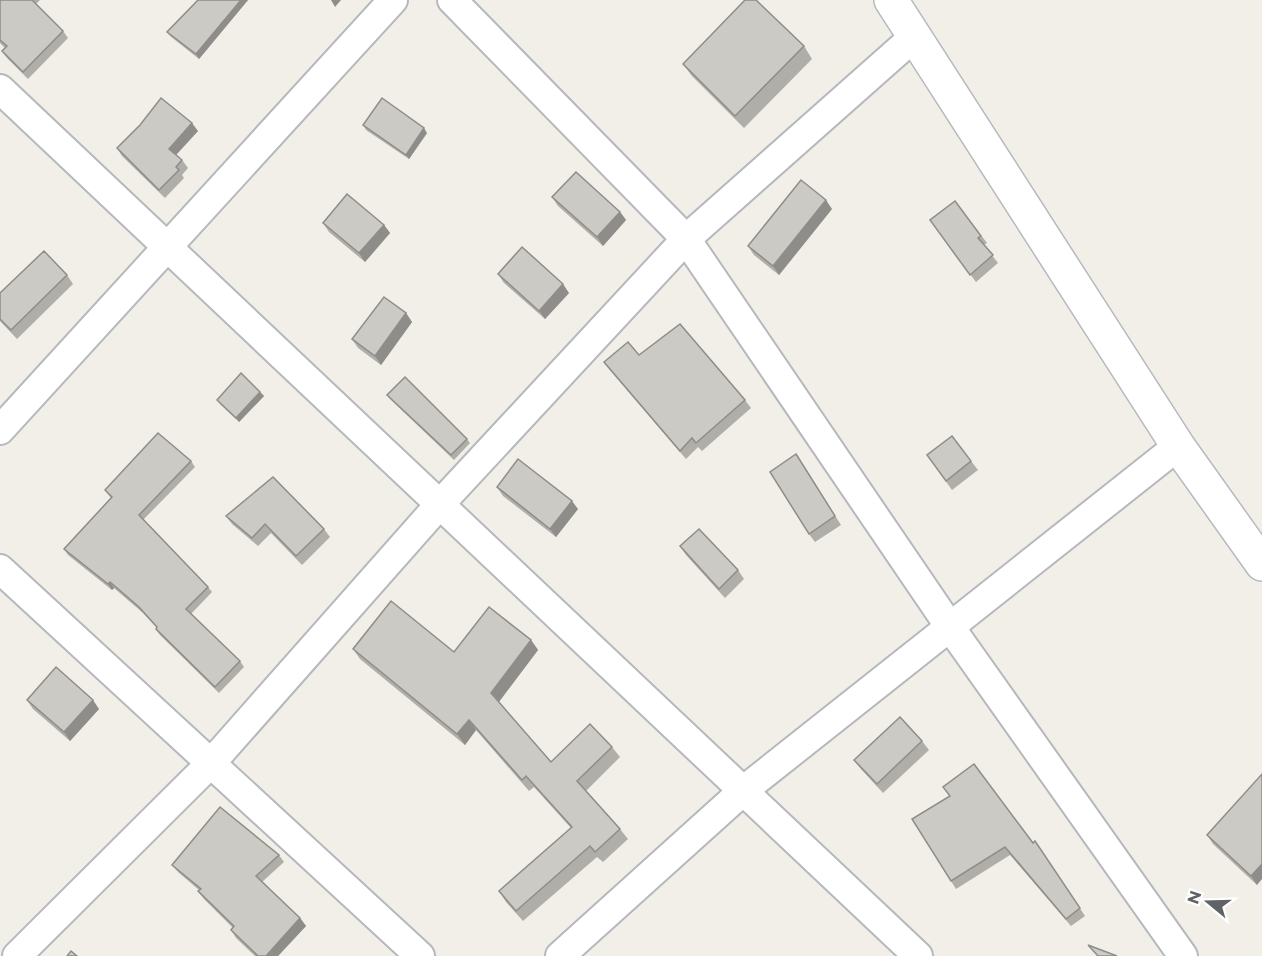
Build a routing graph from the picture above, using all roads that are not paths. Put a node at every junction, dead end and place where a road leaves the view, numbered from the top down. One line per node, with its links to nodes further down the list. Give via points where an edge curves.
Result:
1 (393, 0): 7 (street)
2 (452, 0): 6 (street)
3 (891, 0): 4 (street)
4 (915, 36): 6 (street); 9 (street)
5 (0, 89): 7 (street)
6 (687, 239): 10 (street); 13 (street)
7 (167, 247): 8 (street); 10 (street)
8 (0, 430)
9 (1178, 446): 11 (street); 13 (street)
10 (440, 504): 14 (street); 15 (street)
11 (1262, 564)
12 (0, 569): 14 (street)
13 (950, 627): 15 (street); 20 (street)
14 (212, 762): 16 (street); 17 (street)
15 (744, 790): 18 (street); 19 (street)
16 (17, 956)
17 (420, 956)
18 (560, 956)
19 (918, 956)
20 (1183, 956)

